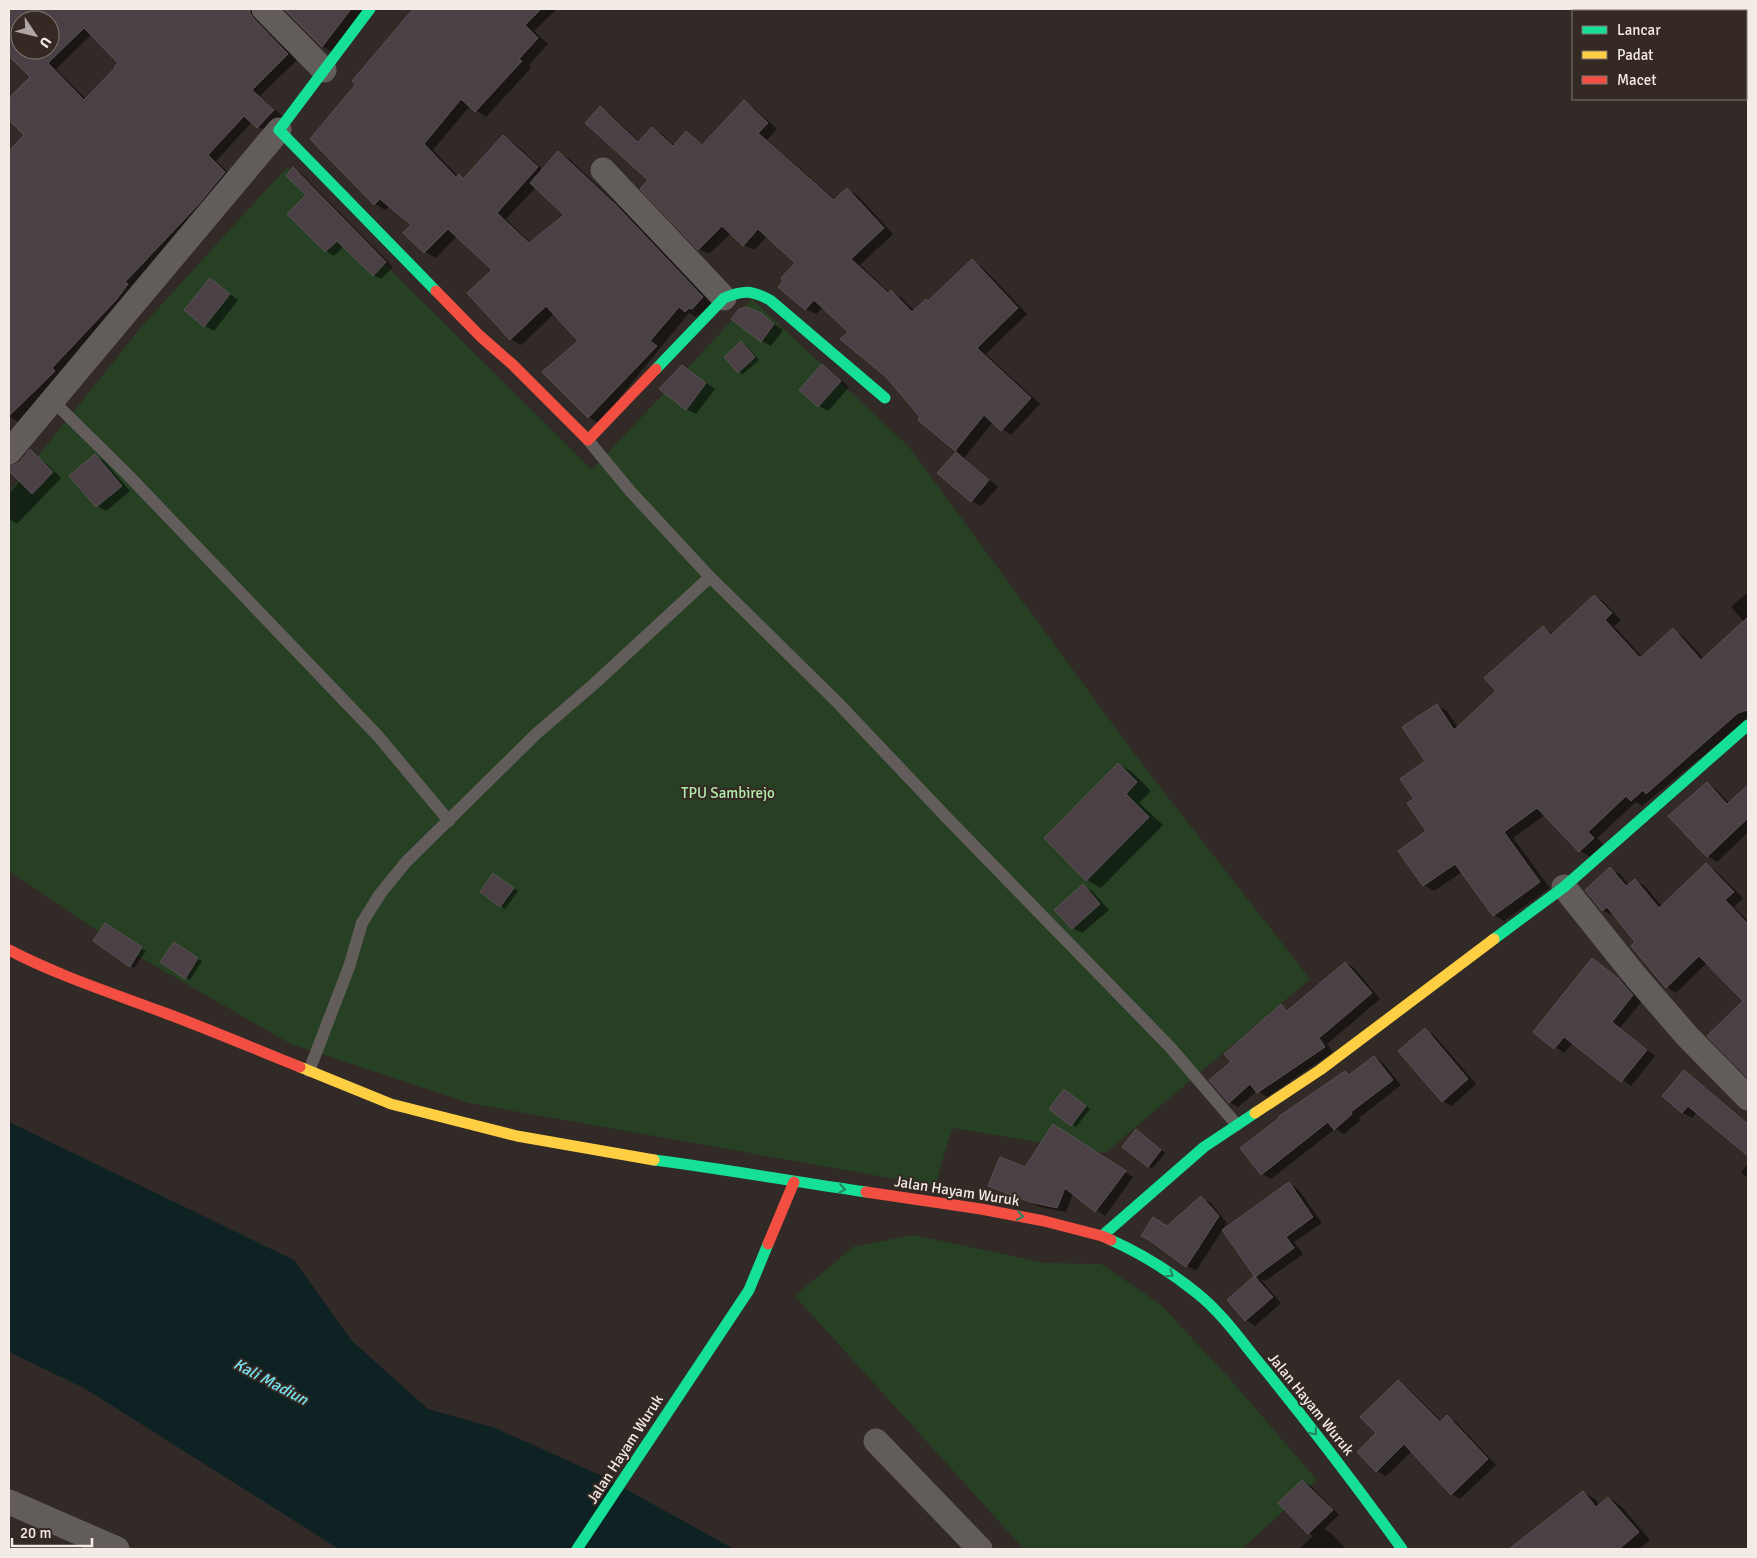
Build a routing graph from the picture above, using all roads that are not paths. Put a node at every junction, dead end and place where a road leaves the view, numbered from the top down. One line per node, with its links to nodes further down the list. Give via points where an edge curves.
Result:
1 (264, 9): 3 (street)
2 (370, 9): 3 (main road)
3 (324, 70): 4 (main road)
4 (279, 130): 8 (street); 9 (main road, via 480,336)
5 (603, 170): 6 (street)
6 (724, 298): 7 (main road, via 741,290 770,300); 9 (main road)
7 (886, 398)
8 (52, 400): 10 (street); 13 (lane, via 140,487 371,729)
9 (588, 440): 11 (lane, via 631,492)
10 (9, 452)
11 (710, 576): 13 (lane, via 536,734); 18 (lane, via 838,703 1170,1047)
12 (1748, 725): 14 (main road)
13 (449, 821): 16 (lane, via 406,862 380,894 362,924)
14 (1564, 887): 17 (street, via 1636,978); 18 (main road, via 1320,1070)
15 (9, 950): 16 (main road, via 97,989 175,1016)
16 (309, 1072): 19 (main road, via 392,1104 516,1136)
17 (1748, 1098)
18 (1237, 1125): 20 (main road, via 1204,1147)
19 (794, 1182): 20 (main road, Jalan Hayam Wuruk, one-way to 20, via 981,1209); 24 (main road, Jalan Hayam Wuruk, via 749,1290)
20 (1102, 1236): 26 (main road, Jalan Hayam Wuruk, one-way to 26, via 1140,1253 1198,1294 1222,1319 1292,1403)
21 (876, 1441): 25 (street)
22 (9, 1502): 23 (street)
23 (117, 1549)
24 (577, 1549)
25 (980, 1549)
26 (1402, 1549)

